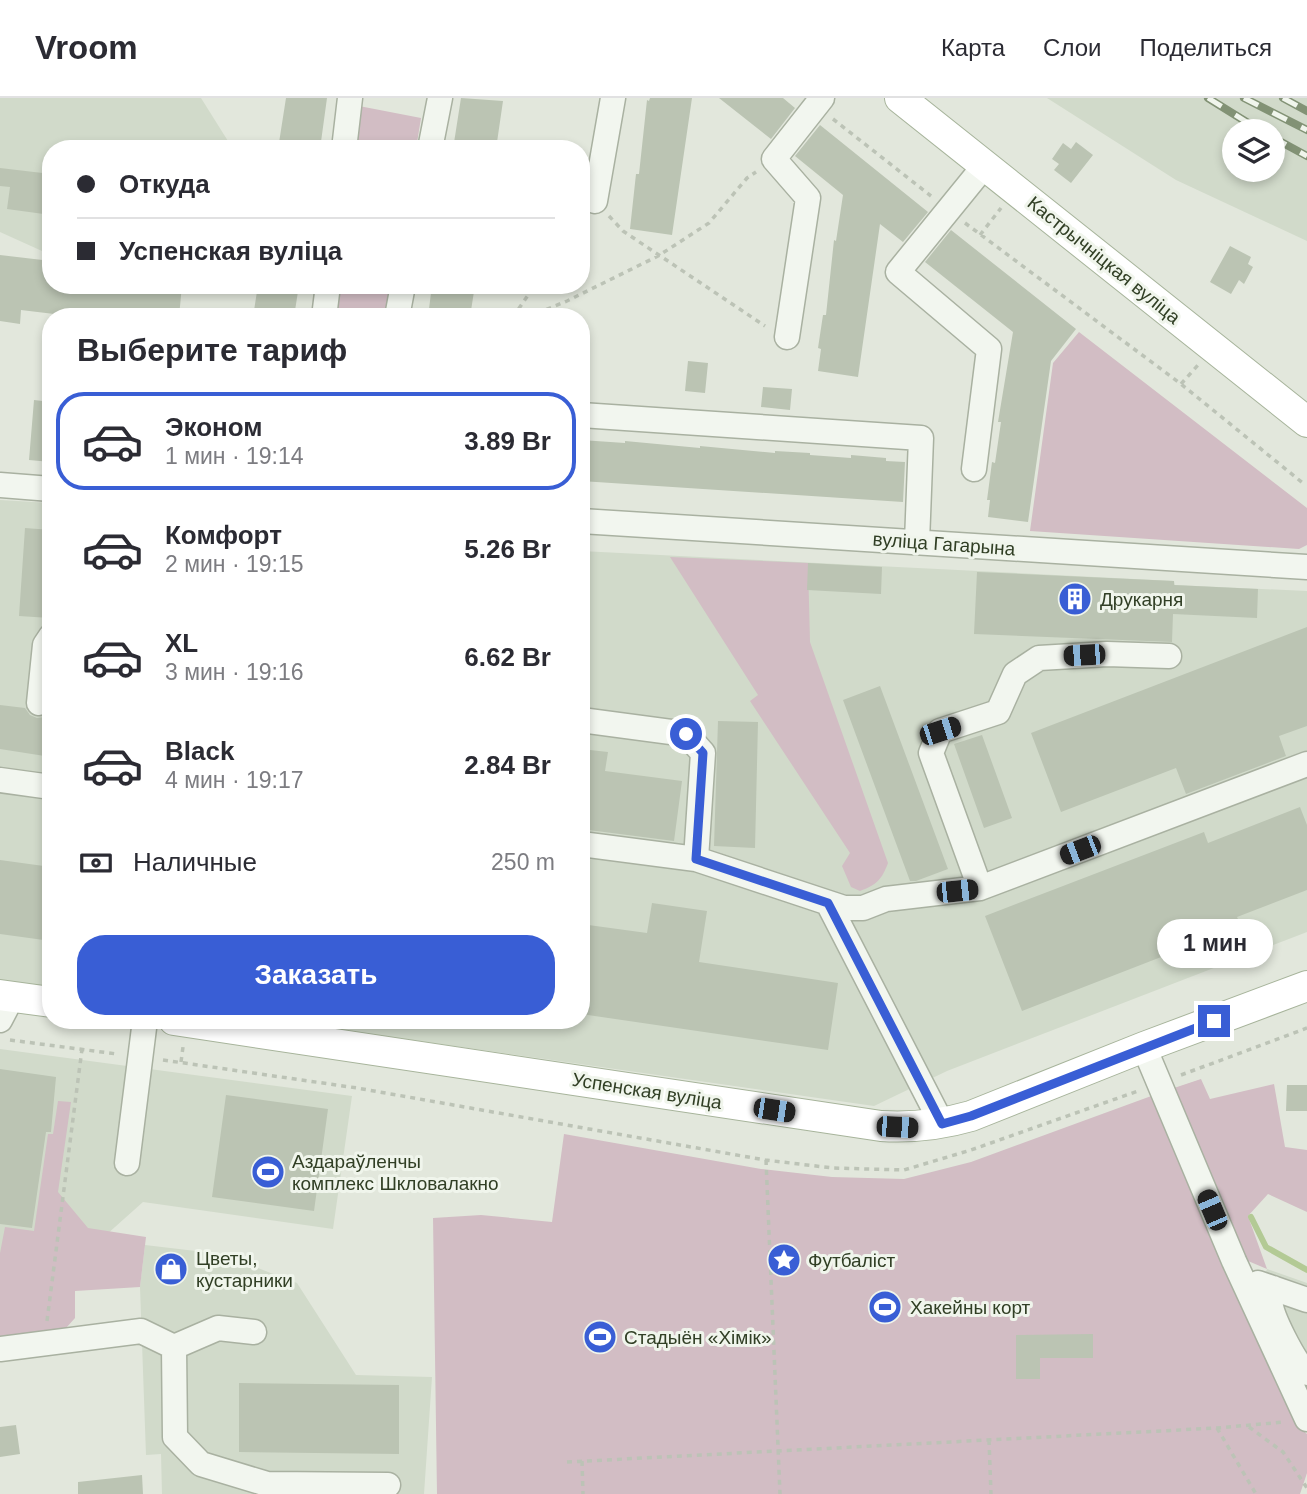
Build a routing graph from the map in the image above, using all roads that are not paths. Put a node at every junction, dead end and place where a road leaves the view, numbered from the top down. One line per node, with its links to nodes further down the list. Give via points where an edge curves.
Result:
1 (350, 98): 6 (street)
2 (440, 98): 7 (street)
3 (613, 98): 9 (street)
4 (900, 98): 8 (main road, Кастрычніцкая вуліца)
5 (819, 102): 10 (street, via 774,159 808,198)
6 (345, 140)
7 (432, 140)
8 (985, 165): 12 (main road, Кастрычніцкая вуліца); 13 (street, via 898,272 989,349)
9 (595, 201)
10 (787, 337)
11 (590, 416): 17 (street, via 921,438)
12 (1307, 422)
13 (974, 469)
14 (0, 485): 15 (street)
15 (42, 488)
16 (590, 521): 17 (street, вуліца Гагарына)
17 (917, 542): 18 (street, вуліца Гагарына)
18 (1307, 567)
19 (1169, 656): 28 (street, via 1039,658 1015,674 998,712 940,731 931,753)
20 (42, 670): 21 (street)
21 (38, 703)
22 (590, 721): 27 (street, via 686,734 703,753)
23 (1306, 767): 28 (street)
24 (0, 780): 25 (street)
25 (42, 786)
26 (590, 845): 27 (street)
27 (696, 859): 29 (street)
28 (980, 888): 29 (street, via 886,899 863,908)
29 (828, 903): 36 (street)
30 (1307, 986): 35 (main road, Успенская вуліца)
31 (42, 1002): 32 (main road)
32 (4, 1004)
33 (144, 1029): 37 (street)
34 (234, 1029): 36 (main road, Успенская вуліца, via 881,1126)
35 (1144, 1047): 36 (main road, Успенская вуліца); 38 (street)
36 (942, 1124)
37 (127, 1163)
38 (1241, 1277): 39 (street); 45 (street)
39 (1273, 1288): 40 (street); 44 (street, via 1272,1309 1299,1366)
40 (1307, 1300)
41 (254, 1332): 42 (street, via 219,1328)
42 (174, 1347): 43 (street, via 141,1331); 46 (street, via 175,1437 201,1464 267,1484)
43 (0, 1349)
44 (1307, 1373)
45 (1301, 1420)
46 (388, 1485)

